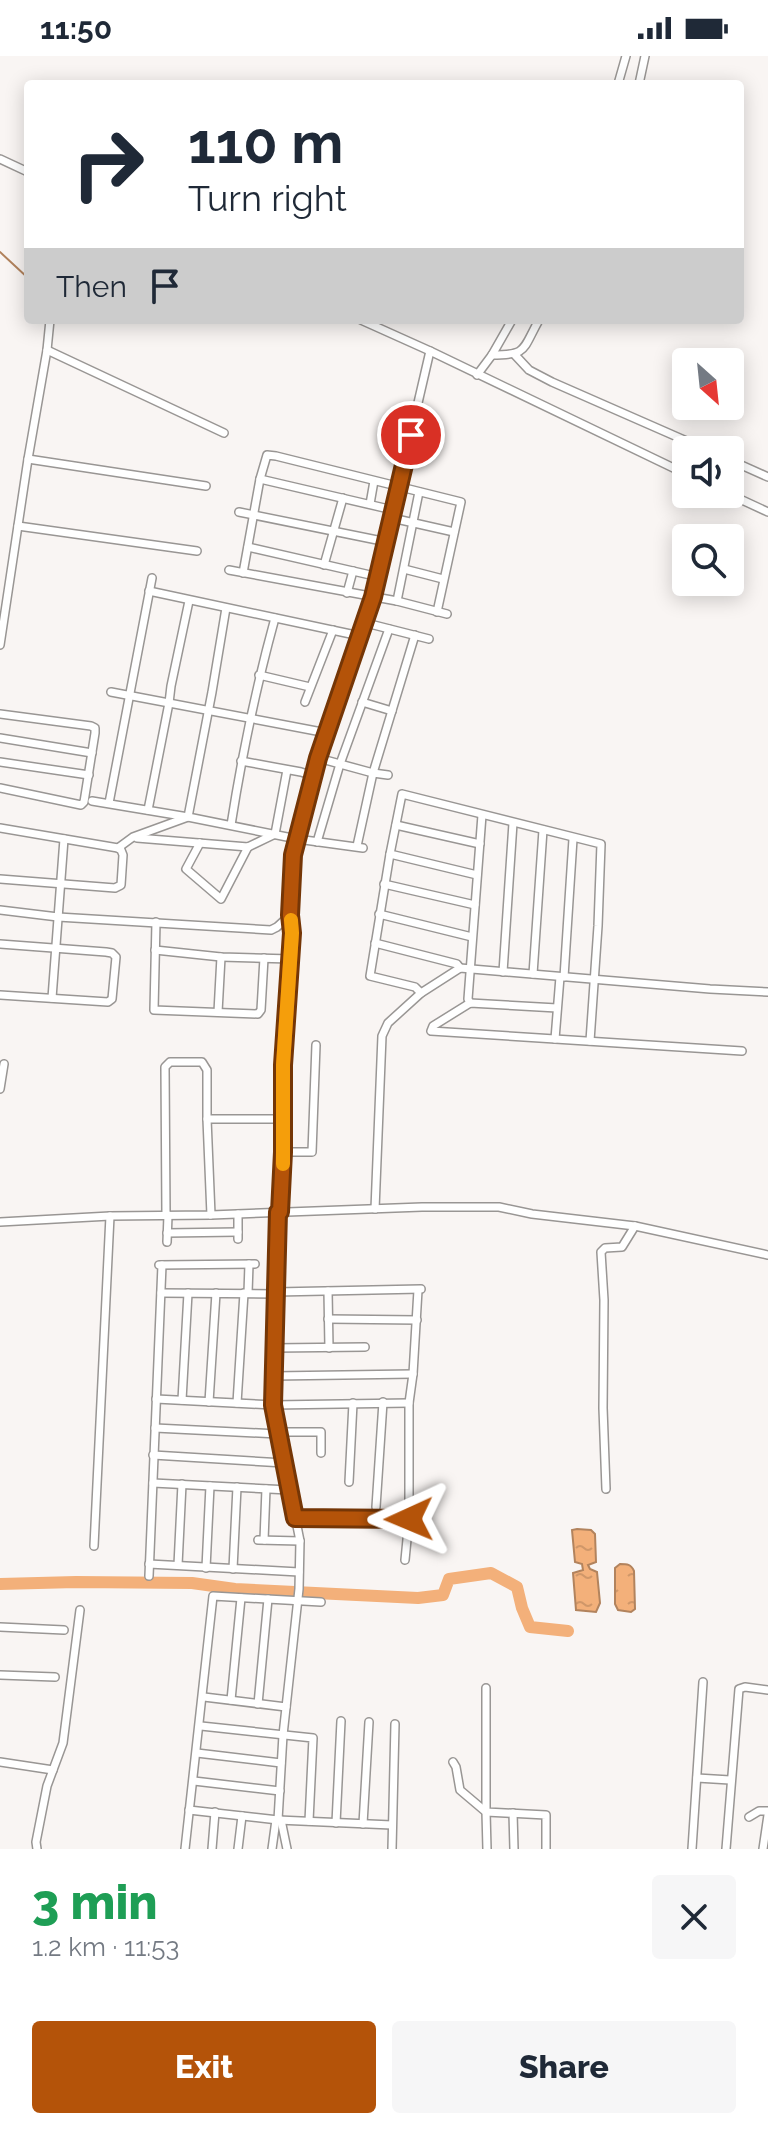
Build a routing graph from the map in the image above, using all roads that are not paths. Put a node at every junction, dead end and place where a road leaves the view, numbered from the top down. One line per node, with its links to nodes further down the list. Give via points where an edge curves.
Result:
1 (626, 56): 3 (street)
2 (645, 56): 4 (street)
3 (619, 80)
4 (640, 80)
5 (0, 159): 6 (street)
6 (24, 170)
7 (50, 324): 11 (street)
8 (370, 324): 12 (street)
9 (510, 324): 13 (street)
10 (537, 324): 14 (street)
11 (47, 350): 16 (street); 18 (street)
12 (430, 351): 15 (street); 25 (street)
13 (492, 355): 14 (street); 15 (street)
14 (515, 355): 17 (street, via 552,382)
15 (477, 375): 20 (street)
16 (224, 433)
17 (675, 436)
18 (28, 459): 24 (street); 35 (street)
19 (744, 466): 21 (street)
20 (672, 467)
21 (768, 477)
22 (260, 479): 23 (street, via 267,455); 27 (street); 32 (street)
23 (374, 481): 25 (street); 29 (street)
24 (206, 486)
25 (399, 487): 26 (street); 33 (street)
26 (419, 492): 34 (street); 37 (street, via 461,502)
27 (343, 498): 29 (street); 36 (street)
28 (744, 501): 31 (street)
29 (370, 504): 33 (street)
30 (239, 512): 32 (street)
31 (768, 512)
32 (254, 514): 36 (street); 39 (street)
33 (392, 514): 34 (street); 38 (street)
34 (412, 523): 37 (street); 42 (street)
35 (18, 526): 40 (street); 64 (street)
36 (334, 530): 38 (street); 41 (street)
37 (454, 532): 48 (street)
38 (387, 542): 46 (street)
39 (248, 547): 41 (street); 45 (street)
40 (197, 551)
41 (324, 565): 44 (street)
42 (404, 569): 48 (street); 53 (street)
43 (229, 570): 45 (street)
44 (353, 571): 46 (street); 50 (street)
45 (243, 573): 50 (street)
46 (379, 577): 51 (street)
47 (152, 578): 49 (street)
48 (443, 579): 55 (street)
49 (149, 591): 52 (street); 68 (street)
50 (347, 593): 51 (street)
51 (373, 597): 53 (street); 58 (street)
52 (189, 601): 54 (street); 71 (street)
53 (397, 601): 55 (street)
54 (226, 608): 57 (street); 72 (street)
55 (437, 612): 56 (street)
56 (447, 614)
57 (275, 618): 60 (street); 65 (street)
58 (366, 623): 59 (street); 62 (street)
59 (389, 629): 61 (street); 70 (street)
60 (333, 630): 62 (street); 66 (street)
61 (415, 635): 63 (street); 73 (street)
62 (360, 636): 76 (street)
63 (429, 639)
64 (0, 645)
65 (259, 675): 66 (street); 75 (street)
66 (310, 687): 69 (street)
67 (111, 692): 68 (street)
68 (130, 695): 71 (street); 90 (street)
69 (305, 702)
70 (362, 702): 73 (street); 82 (street)
71 (169, 703): 72 (street); 91 (street)
72 (209, 710): 75 (street); 93 (street)
73 (392, 711): 84 (street)
74 (0, 714): 78 (street, via 91,726)
75 (250, 719): 76 (street); 80 (street)
76 (327, 733): 79 (street)
77 (0, 738): 78 (street)
78 (92, 753): 85 (street)
79 (318, 758): 82 (street); 87 (street)
80 (241, 761): 83 (street); 95 (street)
81 (0, 762): 85 (street)
82 (340, 764): 84 (street); 104 (street)
83 (287, 770): 87 (street); 99 (street)
84 (373, 773): 86 (street); 104 (street, via 360,847)
85 (89, 775): 88 (street, via 81,805)
86 (388, 775)
87 (313, 776): 102 (street)
88 (0, 788)
89 (92, 801): 90 (street)
90 (109, 803): 91 (street)
91 (148, 810): 93 (street)
92 (482, 815): 94 (street); 96 (street, via 402,794); 106 (street)
93 (188, 817): 95 (street); 100 (street)
94 (513, 823): 98 (street); 130 (street)
95 (231, 825): 99 (street)
96 (396, 825): 106 (street); 109 (street)
97 (0, 828): 101 (street)
98 (543, 830): 103 (street); 131 (street)
99 (275, 834): 102 (street); 107 (street)
100 (133, 837): 105 (street); 108 (street)
101 (64, 839): 108 (street); 112 (street)
102 (297, 839): 104 (street); 117 (street)
103 (573, 839): 132 (street); 133 (street, via 601,844)
104 (317, 842)
105 (200, 843): 107 (street); 107 (street, via 186,869 221,899)
106 (480, 844): 110 (street)
107 (248, 847)
108 (118, 848): 112 (street, via 123,855 117,888)
109 (390, 854): 110 (street); 113 (street)
110 (477, 875): 114 (street)
111 (0, 879): 112 (street)
112 (60, 884): 118 (street)
113 (384, 884): 114 (street); 116 (street)
114 (475, 905): 120 (street)
115 (0, 910): 118 (street)
116 (379, 914): 120 (street); 121 (street)
117 (290, 915): 119 (street, via 271,930); 127 (street)
118 (58, 917): 119 (street); 123 (street)
119 (156, 922): 124 (street)
120 (472, 937): 129 (street)
121 (375, 943): 128 (street); 135 (street, via 370,976)
122 (0, 944): 123 (street)
123 (55, 948): 137 (street); 137 (street, via 112,953 116,960 111,1000)
124 (155, 950): 125 (street); 140 (street, via 154,1010)
125 (221, 957): 126 (street); 140 (street)
126 (264, 958): 127 (street); 140 (street, via 258,1014)
127 (291, 959): 148 (street)
128 (460, 968): 129 (street); 135 (street)
129 (470, 969): 130 (street); 138 (street)
130 (503, 972): 131 (street)
131 (533, 974): 132 (street)
132 (562, 977): 133 (street); 139 (street)
133 (593, 980): 134 (street); 142 (street)
134 (768, 992)
135 (421, 993): 150 (street, via 388,1023 382,1036)
136 (0, 995): 137 (street)
137 (52, 998)
138 (470, 1003): 139 (street); 141 (street, via 431,1031)
139 (557, 1008): 141 (street)
140 (218, 1012)
141 (555, 1039): 142 (street)
142 (590, 1041): 144 (street)
143 (316, 1045): 149 (street, via 312,1152)
144 (742, 1051)
145 (4, 1064): 146 (street)
146 (0, 1089)
147 (207, 1119): 148 (street); 153 (street, via 205,1065 167,1063); 154 (street)
148 (283, 1119): 149 (street)
149 (283, 1152): 151 (street)
150 (375, 1209): 151 (street); 157 (street, via 509,1208)
151 (279, 1212): 152 (street); 166 (street)
152 (238, 1214): 154 (street); 158 (street, via 238,1236)
153 (167, 1215): 154 (street); 155 (street); 158 (street)
154 (211, 1215)
155 (110, 1216): 156 (street); 199 (street)
156 (0, 1222)
157 (635, 1226): 160 (street); 193 (street, via 622,1247 601,1252)
158 (167, 1233): 159 (street)
159 (167, 1242)
160 (768, 1255)
161 (328, 1291): 166 (street); 167 (street); 168 (street, via 420,1290)
162 (161, 1293): 163 (street); 165 (street, via 160,1265 252,1264); 174 (street)
163 (188, 1293): 164 (street); 175 (street)
164 (216, 1293): 165 (street); 176 (street)
165 (246, 1293): 166 (street); 178 (street)
166 (276, 1293): 170 (street)
167 (328, 1319): 168 (street); 171 (street)
168 (417, 1320): 172 (street)
169 (365, 1347): 171 (street)
170 (274, 1348): 171 (street); 173 (street)
171 (329, 1348)
172 (413, 1374): 173 (street); 180 (street)
173 (274, 1376): 181 (street)
174 (156, 1399): 175 (street); 182 (street)
175 (182, 1400): 176 (street)
176 (209, 1402): 178 (street)
177 (383, 1402): 179 (street); 180 (street); 195 (street)
178 (237, 1403): 181 (street)
179 (353, 1403): 181 (street); 187 (street)
180 (409, 1403): 197 (street)
181 (273, 1405): 183 (street)
182 (155, 1428): 183 (street); 185 (street)
183 (278, 1433): 184 (street, via 321,1432); 186 (street)
184 (321, 1453)
185 (154, 1455): 186 (street); 188 (street)
186 (284, 1463): 194 (street)
187 (349, 1482)
188 (153, 1483): 189 (street); 201 (street)
189 (182, 1484): 190 (street); 202 (street)
190 (210, 1486): 191 (street); 203 (street)
191 (237, 1487): 192 (street); 204 (street)
192 (266, 1489): 194 (street); 198 (street, via 261,1540)
193 (606, 1489)
194 (289, 1490): 196 (street)
195 (376, 1507)
196 (295, 1518): 197 (street); 198 (street)
197 (409, 1519): 200 (street)
198 (300, 1541): 205 (street)
199 (94, 1546)
200 (405, 1560)
201 (149, 1564): 202 (street); 206 (street)
202 (178, 1565): 203 (street)
203 (206, 1568): 204 (street)
204 (233, 1569): 205 (street)
205 (299, 1572): 207 (street)
206 (149, 1576)
207 (298, 1596): 209 (street); 210 (street); 222 (street)
208 (241, 1598): 209 (street); 219 (street, via 213,1596); 220 (street)
209 (268, 1599): 221 (street)
210 (321, 1602)
211 (80, 1610): 232 (street, via 63,1743)
212 (0, 1627): 213 (street)
213 (64, 1630)
214 (0, 1675): 215 (street)
215 (55, 1677)
216 (703, 1682): 233 (street)
217 (486, 1688): 239 (street)
218 (768, 1690): 234 (street, via 739,1689)
219 (204, 1697): 220 (street); 226 (street)
220 (231, 1700): 221 (street)
221 (258, 1704): 222 (street)
222 (286, 1707): 227 (street)
223 (341, 1721): 246 (street)
224 (369, 1722): 247 (street)
225 (395, 1724): 248 (street)
226 (201, 1726): 227 (street); 228 (street)
227 (283, 1735): 231 (street); 245 (street, via 313,1738)
228 (197, 1753): 231 (street); 235 (street)
229 (0, 1762): 232 (street)
230 (453, 1762): 239 (street, via 460,1790)
231 (281, 1763): 236 (street)
232 (53, 1770): 249 (street)
233 (697, 1778): 234 (street); 260 (street)
234 (730, 1780): 261 (street)
235 (194, 1781): 236 (street); 237 (street)
236 (280, 1791): 244 (street)
237 (189, 1810): 238 (street); 250 (street)
238 (215, 1812): 242 (street); 251 (street)
239 (486, 1812): 240 (street); 257 (street)
240 (513, 1813): 258 (street); 259 (street, via 546,1815)
241 (768, 1813): 243 (street); 262 (street)
242 (242, 1816): 244 (street); 252 (street)
243 (749, 1817)
244 (278, 1820): 245 (street); 253 (street); 254 (street)
245 (309, 1821): 246 (street)
246 (336, 1823): 247 (street)
247 (363, 1824): 248 (street)
248 (392, 1825): 256 (street)
249 (37, 1849)
250 (185, 1849)
251 (212, 1849)
252 (238, 1849)
253 (272, 1849)
254 (286, 1849): 255 (street)
255 (299, 1849)
256 (392, 1849)
257 (487, 1849)
258 (514, 1849)
259 (546, 1849)
260 (692, 1849)
261 (726, 1849)
262 (763, 1849)

